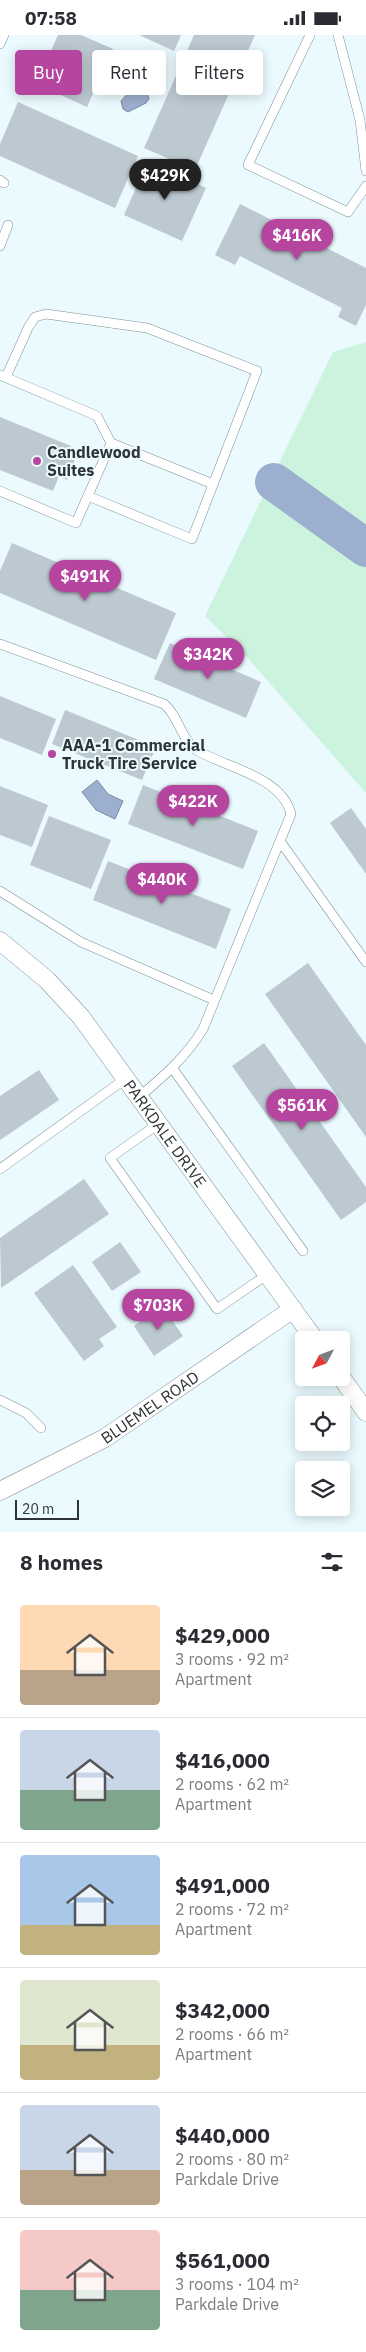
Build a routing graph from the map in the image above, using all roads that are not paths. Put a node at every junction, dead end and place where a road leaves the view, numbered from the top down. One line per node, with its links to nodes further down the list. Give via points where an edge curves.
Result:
1 (4, 35): 4 (lane)
2 (310, 35): 6 (lane, via 248,165 348,212)
3 (338, 35): 5 (lane, via 360,120)
4 (0, 44)
5 (366, 171)
6 (366, 185)
7 (8, 225): 8 (lane)
8 (0, 246)
9 (3, 376): 10 (lane, via 97,416); 11 (lane, via 35,317 46,314 147,328 257,371)
10 (111, 443): 11 (lane); 13 (lane)
11 (213, 484): 13 (lane, via 192,539)
12 (0, 491): 13 (lane, via 76,523)
13 (88, 496)
14 (0, 643): 15 (lane, via 164,704 196,750 273,786 282,796 291,814)
15 (280, 841): 18 (lane); 19 (lane)
16 (0, 891): 19 (lane, via 81,943)
17 (0, 941): 21 (street, PARKDALE DRIVE, via 52,986 81,1017)
18 (366, 962)
19 (214, 1000): 20 (lane, via 203,1029)
20 (173, 1069): 22 (lane); 25 (lane)
21 (125, 1079): 22 (street, PARKDALE DRIVE); 24 (lane)
22 (139, 1097): 23 (street, PARKDALE DRIVE)
23 (158, 1124): 26 (street, PARKDALE DRIVE); 26 (lane, via 110,1158 217,1309)
24 (0, 1169)
25 (303, 1251)
26 (268, 1274): 27 (street, PARKDALE DRIVE)
27 (293, 1309): 28 (street, PARKDALE DRIVE); 33 (street, BLUEMEL ROAD, via 105,1438)
28 (309, 1331)
29 (349, 1386): 31 (street)
30 (0, 1399): 32 (lane, via 26,1413)
31 (364, 1403)
32 (41, 1428)
33 (0, 1491)

